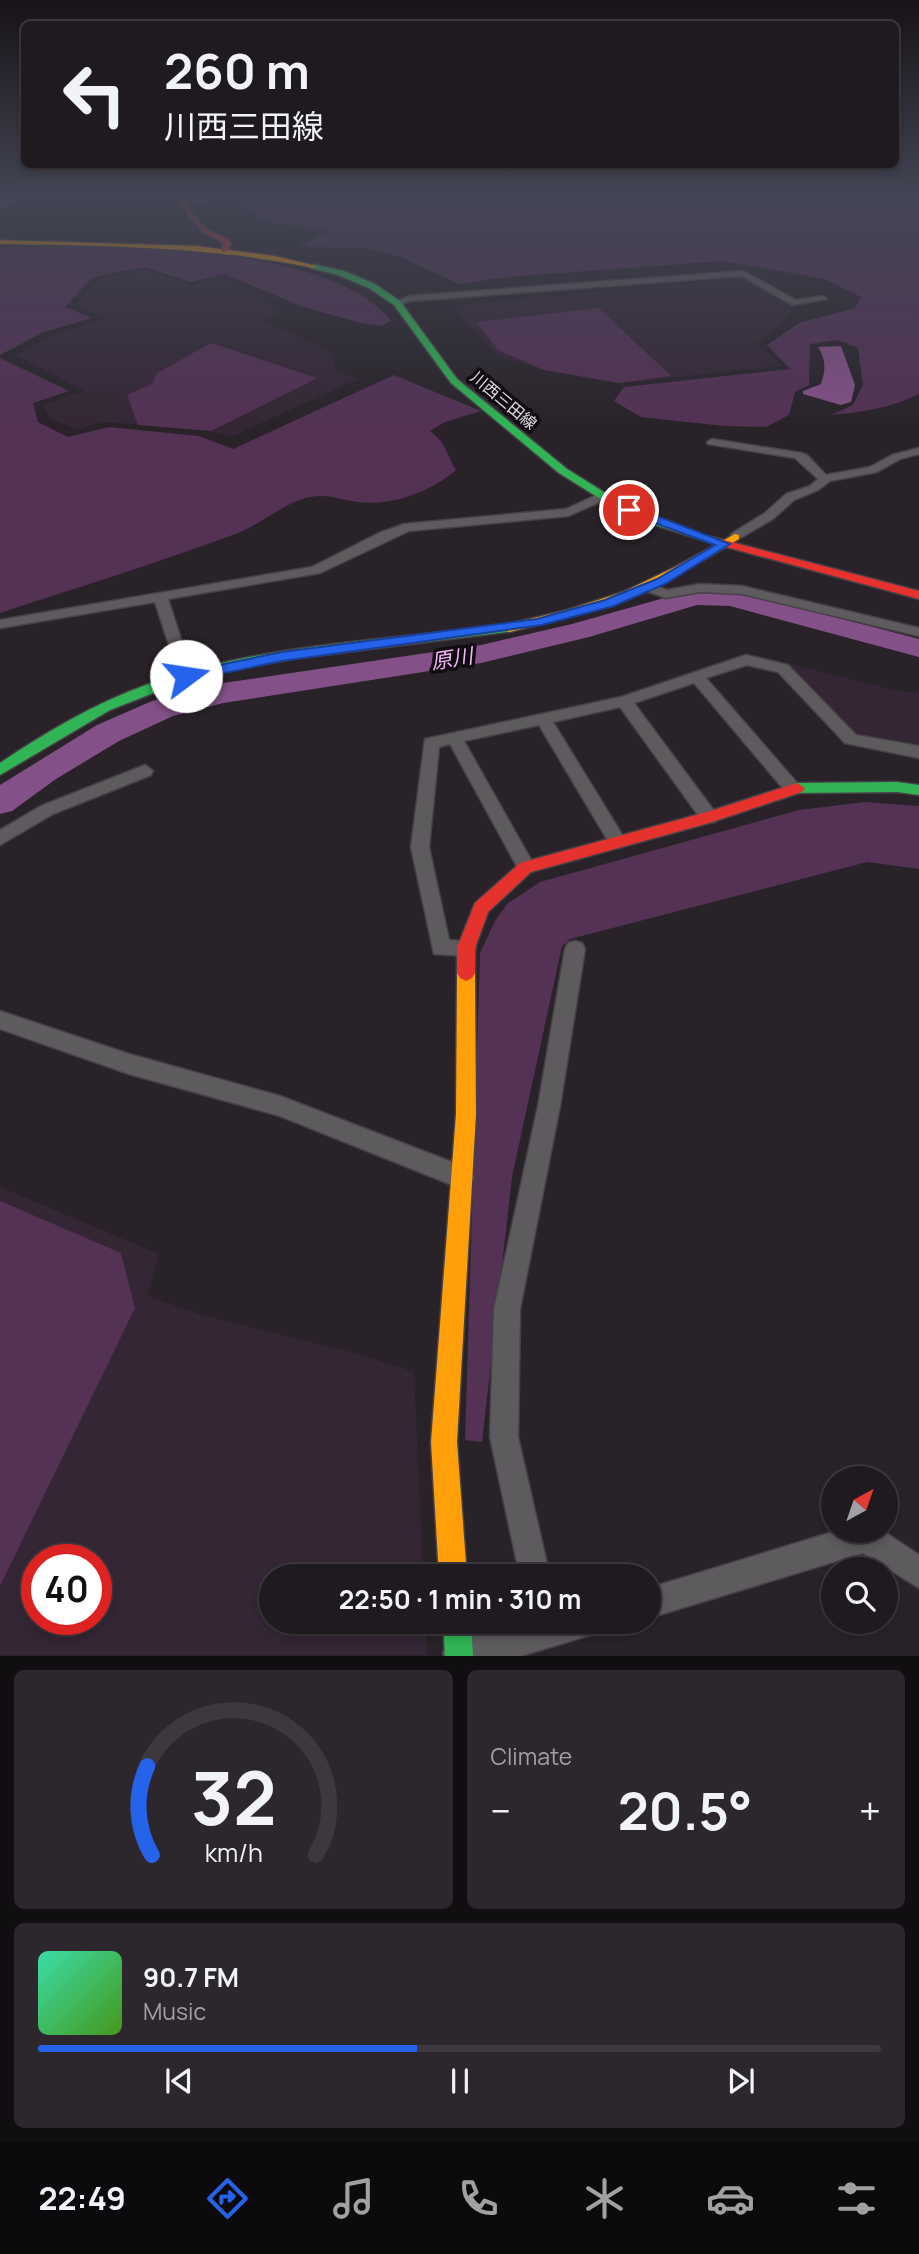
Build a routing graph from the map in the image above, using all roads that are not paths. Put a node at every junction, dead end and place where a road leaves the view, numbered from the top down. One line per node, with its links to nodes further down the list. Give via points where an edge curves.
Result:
1 (352, 271): 3 (main road, 川西三田線)
2 (823, 299): 3 (street, via 795,303 743,273)
3 (403, 301): 7 (main road, 川西三田線, via 454,381 563,471); 8 (main road, 川西三田線, via 467,377 579,469 619,492)
4 (712, 442): 6 (street, via 797,455)
5 (919, 451): 6 (street, via 873,470)
6 (824, 479): 8 (street, via 790,497)
7 (603, 496): 8 (main road, 川西三田線, via 659,523); 12 (street, via 568,512 408,527 387,532 334,564 315,570)
8 (730, 541): 9 (main road, 川西三田線); 10 (main road); 11 (main road, 川西三田線)
9 (919, 584)
10 (648, 587): 14 (street, via 666,594 700,588 742,590); 15 (main road, via 610,603 537,622 282,656)
11 (919, 595)
12 (160, 596): 13 (street); 15 (street)
13 (0, 624)
14 (919, 632)
15 (186, 676): 21 (main road, via 78,722)
16 (697, 677): 17 (street); 20 (street, via 746,660 783,668 851,739); 23 (street)
17 (624, 701): 18 (street); 25 (street)
18 (544, 720): 19 (street); 27 (street)
19 (454, 738): 28 (street); 29 (street, via 431,743 420,847 441,948)
20 (919, 752)
21 (0, 770)
22 (145, 771): 26 (street, via 47,810)
23 (792, 788): 24 (main road); 25 (main road)
24 (919, 790)
25 (709, 817): 27 (main road)
26 (0, 838)
27 (617, 841): 28 (main road)
28 (526, 867): 29 (main road, via 481,908)
29 (466, 948): 32 (main road)
30 (575, 949): 34 (street, via 549,1106 507,1309 504,1437)
31 (0, 1020): 32 (street, via 129,1064 280,1106)
32 (462, 1177): 33 (main road, via 444,1442)
33 (452, 1564)
34 (532, 1564)
35 (919, 1573): 36 (street, via 866,1537)
36 (661, 1599)
37 (511, 1634): 38 (street)
38 (458, 1643)

